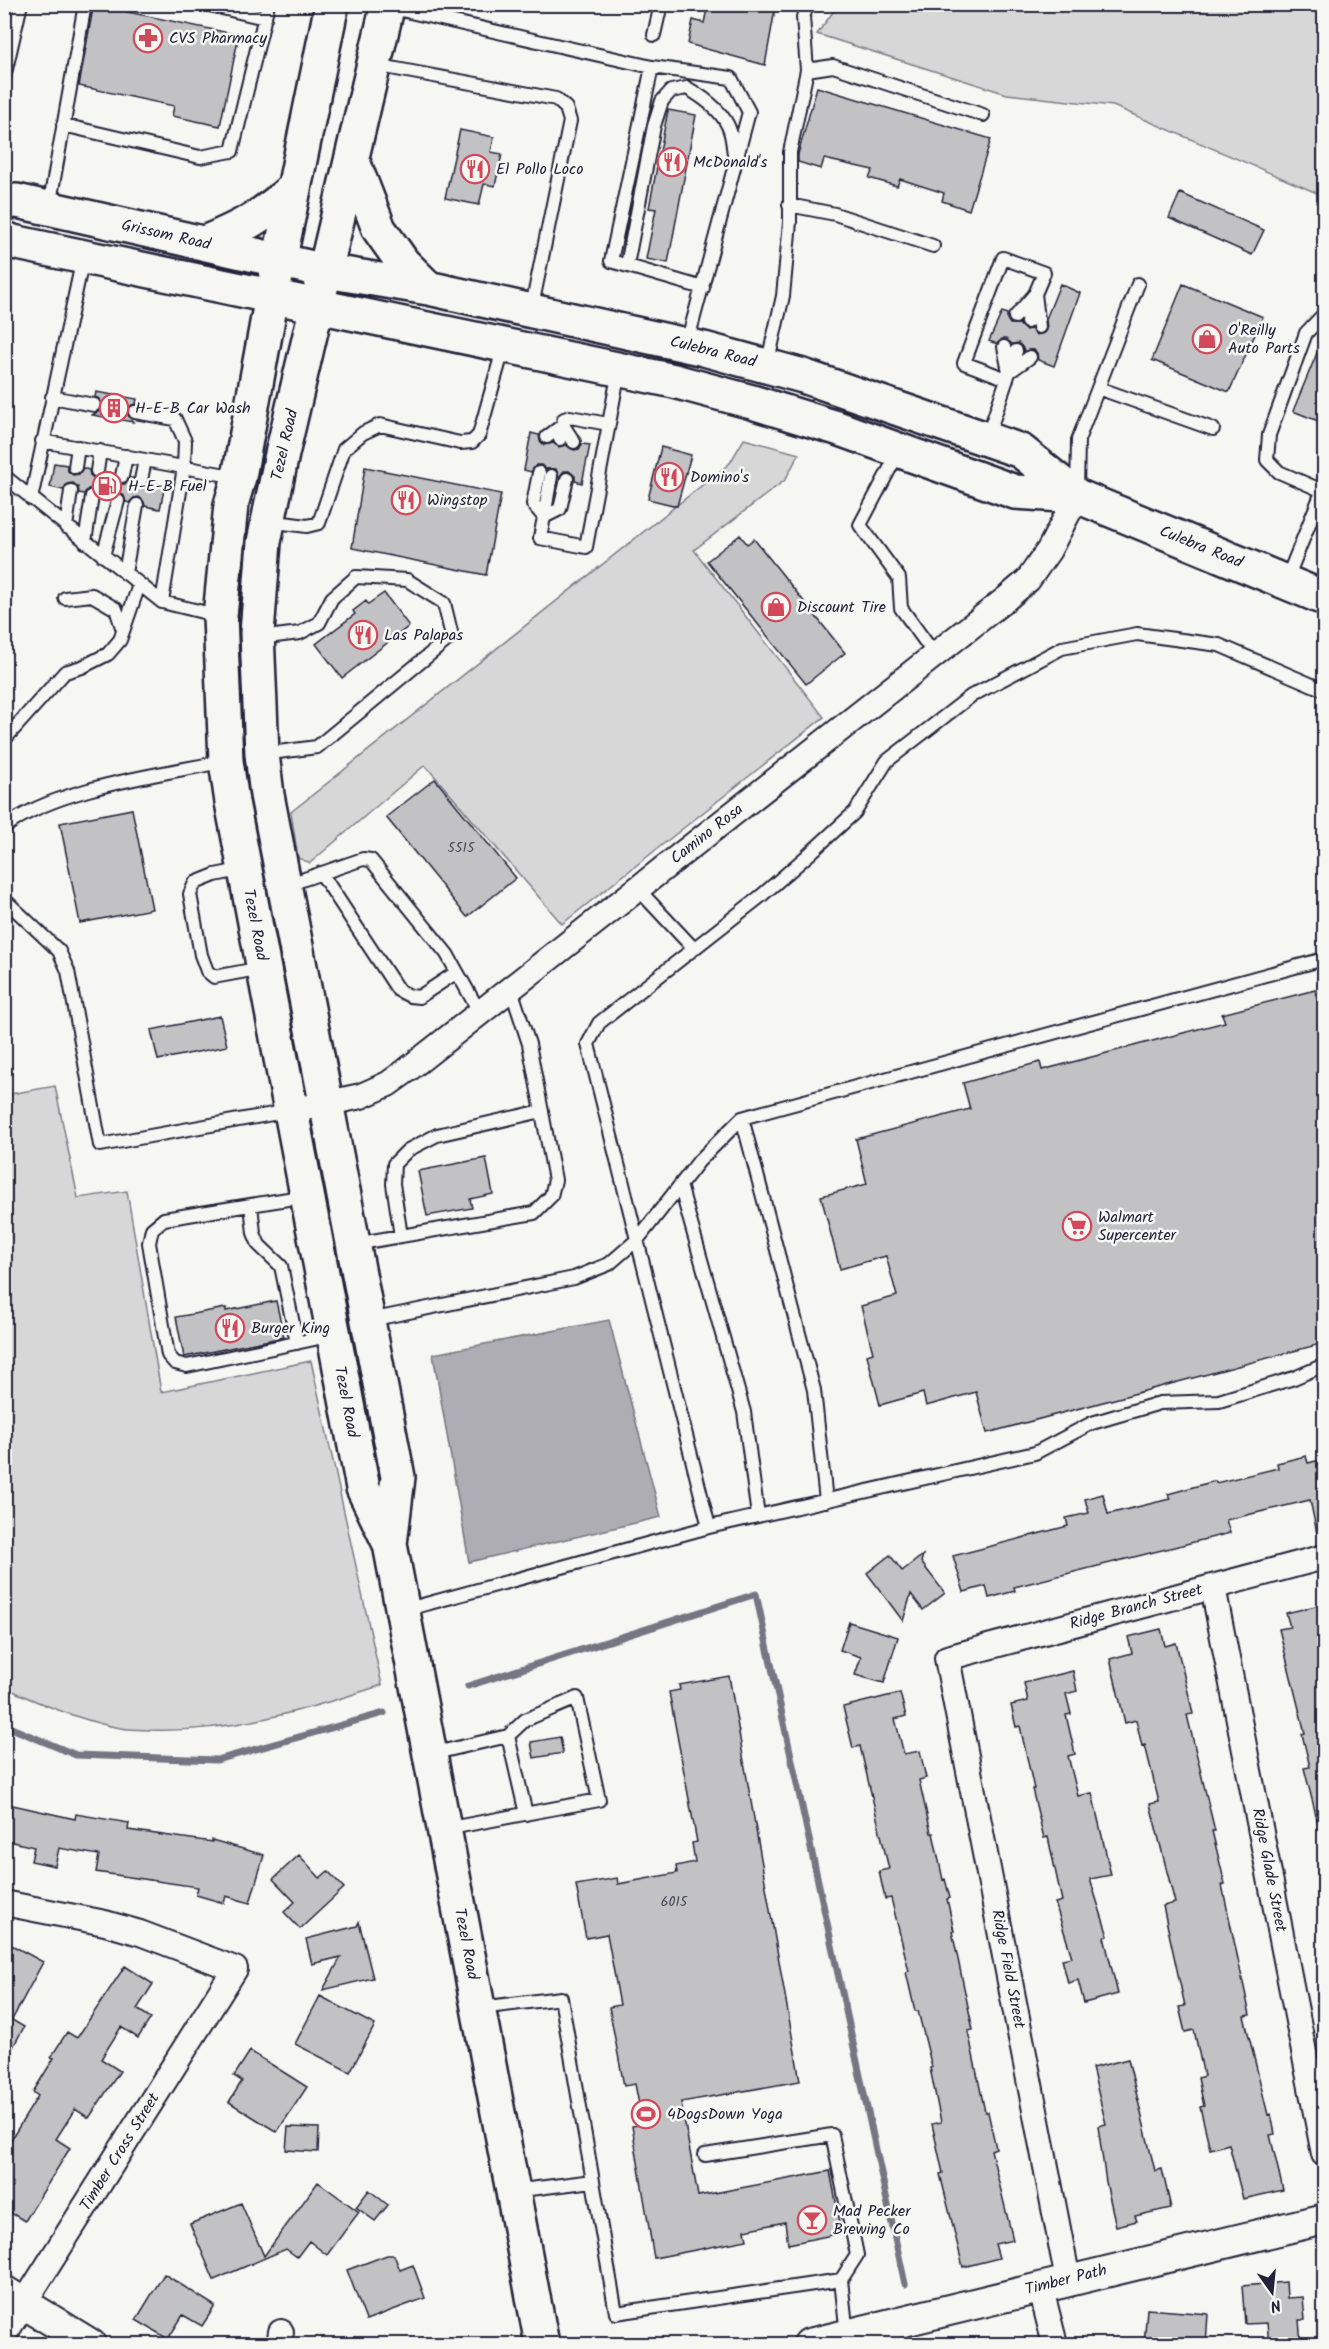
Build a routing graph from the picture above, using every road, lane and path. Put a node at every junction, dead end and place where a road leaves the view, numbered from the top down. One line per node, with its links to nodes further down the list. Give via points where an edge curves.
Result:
1 (21, 4): 14 (lane)
2 (85, 4): 16 (lane)
3 (205, 4): 9 (lane)
4 (268, 4): 9 (lane)
5 (332, 4): 19 (main road)
6 (660, 4): 10 (lane)
7 (808, 4): 13 (lane, via 803,17)
8 (388, 5): 11 (main road); 12 (lane)
9 (265, 18): 16 (lane, via 232,151 200,157)
10 (654, 35)
11 (374, 65): 17 (main road); 36 (lane, via 556,99 566,108 570,121)
12 (652, 67): 18 (lane, via 731,78 749,112); 28 (lane, via 611,261)
13 (807, 70): 15 (lane, via 833,66); 21 (lane, via 790,152)
14 (4, 78)
15 (983, 115)
16 (63, 125): 22 (lane)
17 (352, 159): 29 (main road); 31 (main road, via 379,229 403,264)
18 (736, 164): 28 (lane, via 730,129 719,113 687,88 670,91 662,101 654,126); 32 (lane)
19 (294, 188): 24 (main road, via 260,217); 27 (main road)
20 (4, 202): 22 (main road, Grissom Road)
21 (789, 205): 25 (lane, via 835,214); 45 (lane, via 783,296)
22 (49, 208): 24 (main road, Grissom Road)
23 (4, 238): 26 (main road)
24 (204, 243): 27 (main road, Grissom Road)
25 (933, 246)
26 (83, 257): 34 (main road); 49 (lane)
27 (279, 260): 29 (main road, Grissom Road); 34 (main road)
28 (627, 265): 32 (lane)
29 (326, 271): 31 (main road, Culebra Road); 35 (main road)
30 (1138, 284): 48 (lane)
31 (428, 288): 36 (main road, Culebra Road)
32 (703, 288): 41 (lane)
33 (1035, 294): 38 (lane); 39 (lane); 47 (lane, via 1044,273 1003,258 964,363)
34 (272, 296): 35 (main road, Culebra Road); 70 (main road, Tezel Road)
35 (318, 305): 40 (main road, Culebra Road); 81 (main road, Tezel Road)
36 (531, 312): 41 (main road, Culebra Road)
37 (1324, 314): 73 (lane, via 1306,333 1269,435 1267,460 1279,472)
38 (1021, 320)
39 (1039, 327)
40 (504, 345): 46 (main road, Culebra Road); 81 (lane, via 479,435 472,442 460,443 380,425 372,427 344,449 319,523 307,526)
41 (686, 345): 45 (main road, Culebra Road)
42 (1004, 347): 47 (lane)
43 (1016, 351): 47 (lane)
44 (1030, 357): 47 (lane)
45 (767, 366): 56 (main road, Culebra Road)
46 (620, 369): 52 (lane); 60 (main road, Culebra Road, via 752,402)
47 (1008, 376): 56 (lane)
48 (1098, 388): 54 (lane); 76 (lane, via 1078,440)
49 (51, 397): 50 (lane); 57 (lane)
50 (94, 405)
51 (135, 412): 65 (lane, via 175,419 185,441)
52 (608, 424): 53 (lane, via 570,417 564,419); 80 (lane, via 586,547 540,538)
53 (563, 425): 55 (lane); 58 (lane)
54 (1213, 429)
55 (553, 438)
56 (987, 439): 76 (main road, Culebra Road, via 1021,451)
57 (42, 441): 59 (lane); 77 (lane)
58 (574, 442)
59 (78, 447): 61 (lane); 64 (lane)
60 (899, 450): 76 (main road, Culebra Road, via 1015,492); 94 (lane, via 860,525 899,578 901,608)
61 (100, 451): 62 (lane); 66 (lane)
62 (126, 456): 63 (lane); 69 (lane)
63 (145, 460): 65 (lane); 72 (lane)
64 (75, 467)
65 (184, 467): 70 (lane); 90 (lane)
66 (97, 471)
67 (545, 475): 80 (lane)
68 (4, 476): 77 (lane)
69 (122, 476)
70 (239, 477): 91 (main road, Tezel Road, via 231,505)
71 (567, 479): 80 (lane, via 560,509)
72 (141, 480)
73 (1324, 489): 86 (lane)
74 (71, 491): 82 (lane)
75 (92, 496): 83 (lane)
76 (1077, 496): 86 (main road, Culebra Road); 94 (street, Camino Rosa, via 1049,550 1028,580)
77 (31, 499): 82 (lane)
78 (118, 501): 84 (lane)
79 (137, 505): 85 (lane)
80 (544, 517)
81 (268, 521): 93 (main road, Tezel Road)
82 (66, 527): 83 (lane)
83 (85, 542): 84 (lane)
84 (103, 556): 85 (lane)
85 (125, 573): 87 (lane)
86 (1286, 582): 89 (main road, Culebra Road)
87 (139, 585): 90 (lane); 92 (lane)
88 (65, 598): 92 (lane, via 92,595 116,609)
89 (1324, 598)
90 (162, 602): 91 (lane)
91 (220, 616): 98 (main road, Tezel Road)
92 (123, 630): 96 (lane, via 108,654 65,672)
93 (257, 638): 97 (main road, Tezel Road); 97 (lane, via 300,633 319,623 332,598 356,577 407,580 444,603 452,636 317,747)
94 (935, 655): 103 (street, Camino Rosa)
95 (1324, 690): 105 (lane, via 1219,645 1137,634 1062,648 971,696 887,761 855,812)
96 (4, 740)
97 (262, 754): 98 (street); 102 (main road, Tezel Road)
98 (226, 761): 99 (lane, via 105,785 49,804); 100 (main road, Tezel Road)
99 (4, 828)
100 (245, 869): 107 (main road, Tezel Road); 107 (lane, via 195,883 190,894 201,955 214,977)
101 (321, 873): 102 (lane); 108 (lane, via 371,860 447,954); 108 (lane, via 398,990 419,997)
102 (285, 885): 111 (main road, Tezel Road)
103 (638, 889): 105 (lane); 109 (street, Camino Rosa)
104 (4, 898): 112 (lane, via 59,951 68,971 100,1145)
105 (694, 949): 119 (lane, via 599,1023 588,1044)
106 (1324, 959): 114 (lane)
107 (264, 968): 112 (main road, Tezel Road)
108 (457, 972): 110 (lane)
109 (511, 989): 110 (street, Camino Rosa); 113 (lane, via 529,1044)
110 (480, 1013): 111 (street, Camino Rosa, via 388,1084 361,1096)
111 (326, 1104): 112 (street, Camino Rosa); 120 (main road, Tezel Road)
112 (291, 1111): 116 (main road, Tezel Road)
113 (542, 1111): 118 (lane, via 437,1136 408,1150 394,1164); 118 (lane, via 555,1180 551,1196 534,1213)
114 (742, 1118): 115 (lane); 125 (lane, via 814,1390)
115 (680, 1185): 119 (lane); 126 (lane, via 744,1412)
116 (307, 1196): 117 (lane); 122 (main road, Tezel Road)
117 (251, 1205): 123 (lane, via 258,1245 281,1266); 123 (lane, via 164,1218 152,1229 149,1243 168,1354 175,1363 186,1366)
118 (401, 1236): 120 (lane)
119 (638, 1239): 121 (lane, via 609,1264 574,1278); 127 (lane)
120 (354, 1245): 121 (main road, Tezel Road)
121 (369, 1320): 128 (main road, Tezel Road, via 398,1477)
122 (334, 1335): 123 (lane); 128 (main road, Tezel Road, via 363,1488)
123 (297, 1343)
124 (1324, 1365): 125 (lane, via 1219,1401 1160,1403 1092,1423 1035,1453)
125 (826, 1501): 126 (lane)
126 (758, 1516): 127 (lane)
127 (709, 1527): 131 (lane)
128 (390, 1544): 131 (main road, Tezel Road)
129 (1324, 1557): 130 (street, Ridge Branch Street)
130 (1213, 1587): 132 (street, Ridge Branch Street); 139 (street, Ridge Glade Street)
131 (403, 1611): 134 (main road, Tezel Road)
132 (947, 1658): 145 (street, Ridge Field Street)
133 (508, 1736): 134 (lane); 135 (lane); 135 (lane, via 525,1720 577,1698 599,1800)
134 (430, 1754): 136 (main road, Tezel Road)
135 (526, 1814): 136 (lane)
136 (445, 1829): 138 (main road, Tezel Road)
137 (4, 1903): 146 (street, Timber Cross Street, via 131,1930 235,1969)
138 (478, 2008): 141 (lane, via 561,1998); 142 (main road, Tezel Road)
139 (1324, 2154)
140 (705, 2155): 144 (lane, via 832,2135 857,2255)
141 (593, 2181): 142 (lane); 144 (lane, via 616,2313)
142 (513, 2192): 150 (main road, Tezel Road)
143 (1324, 2219): 145 (street, Timber Path)
144 (841, 2280): 148 (lane)
145 (1054, 2283): 148 (street, Timber Path); 152 (street, Ridge Field Street)
146 (14, 2297): 147 (street, Timber Cross Street); 149 (street)
147 (4, 2335)
148 (847, 2335): 151 (street, Timber Path)
149 (90, 2344)
150 (542, 2344)
151 (809, 2344)
152 (1055, 2344)

